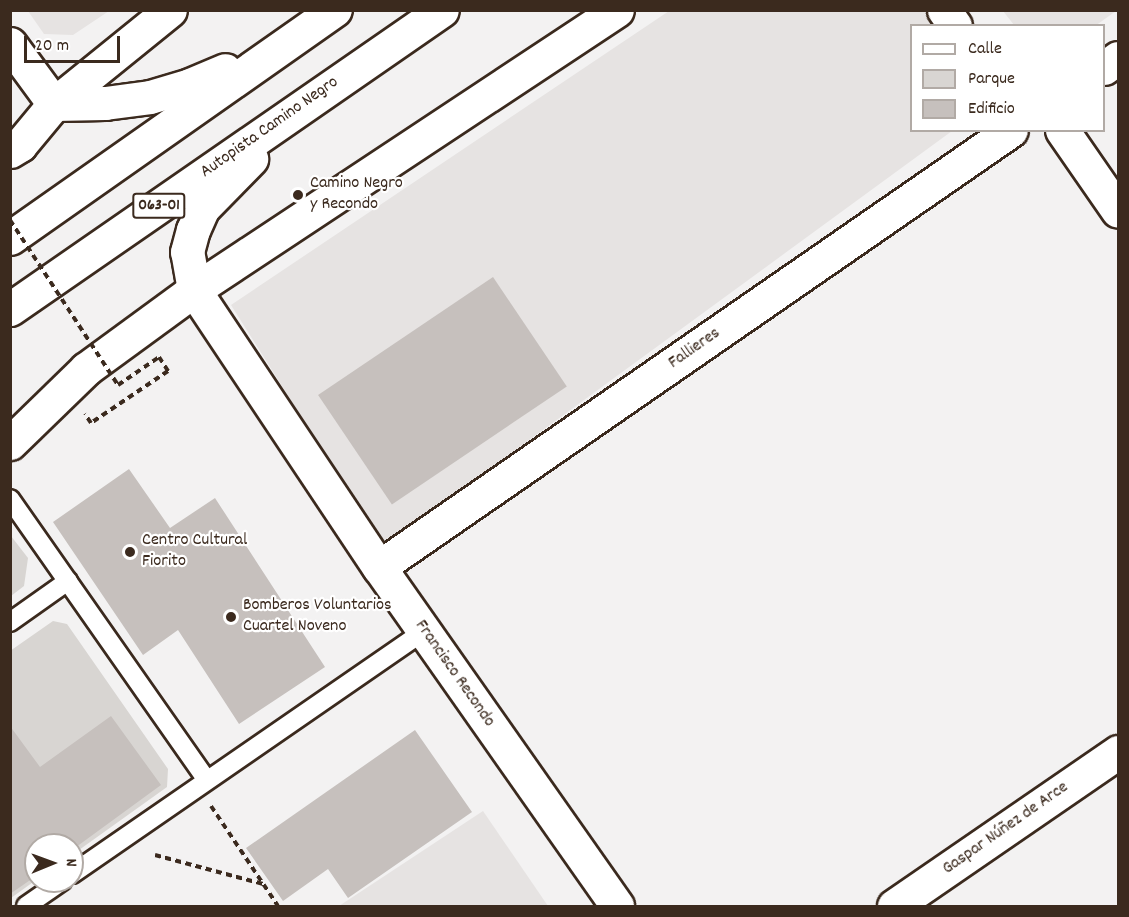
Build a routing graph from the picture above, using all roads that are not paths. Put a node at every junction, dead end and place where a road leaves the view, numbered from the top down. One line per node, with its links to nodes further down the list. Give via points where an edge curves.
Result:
1 (170, 10): 12 (main road)
2 (335, 10): 8 (main road)
3 (442, 10): 11 (main road, Autopista Camino Negro / 063-01)
4 (617, 10): 18 (main road)
5 (944, 10): 6 (main road)
6 (954, 24)
7 (10, 44): 12 (main road)
8 (284, 45): 12 (main road, via 190,85 150,97); 17 (main road)
9 (1119, 58): 10 (main road)
10 (1105, 67)
11 (307, 102): 18 (main road, via 203,208 188,252); 19 (main road, Autopista Camino Negro / 063-01)
12 (54, 104): 15 (main road, via 20,145)
13 (1008, 132): 22 (main road, Fallieres)
14 (1063, 132): 16 (main road)
15 (10, 151)
16 (1119, 211)
17 (10, 238)
18 (195, 290): 20 (main road, via 86,369); 22 (main road, Francisco Recondo)
19 (10, 309)
20 (10, 443)
21 (10, 499): 23 (lane)
22 (379, 567): 25 (main road, Francisco Recondo)
23 (68, 581): 24 (lane); 27 (lane)
24 (10, 622)
25 (424, 631): 27 (lane); 31 (main road, Francisco Recondo)
26 (1119, 752): 32 (main road, Gaspar Núñez de Arce)
27 (202, 782): 28 (lane)
28 (84, 866)
29 (45, 893): 30 (lane)
30 (26, 906)
31 (618, 906)
32 (894, 906)

